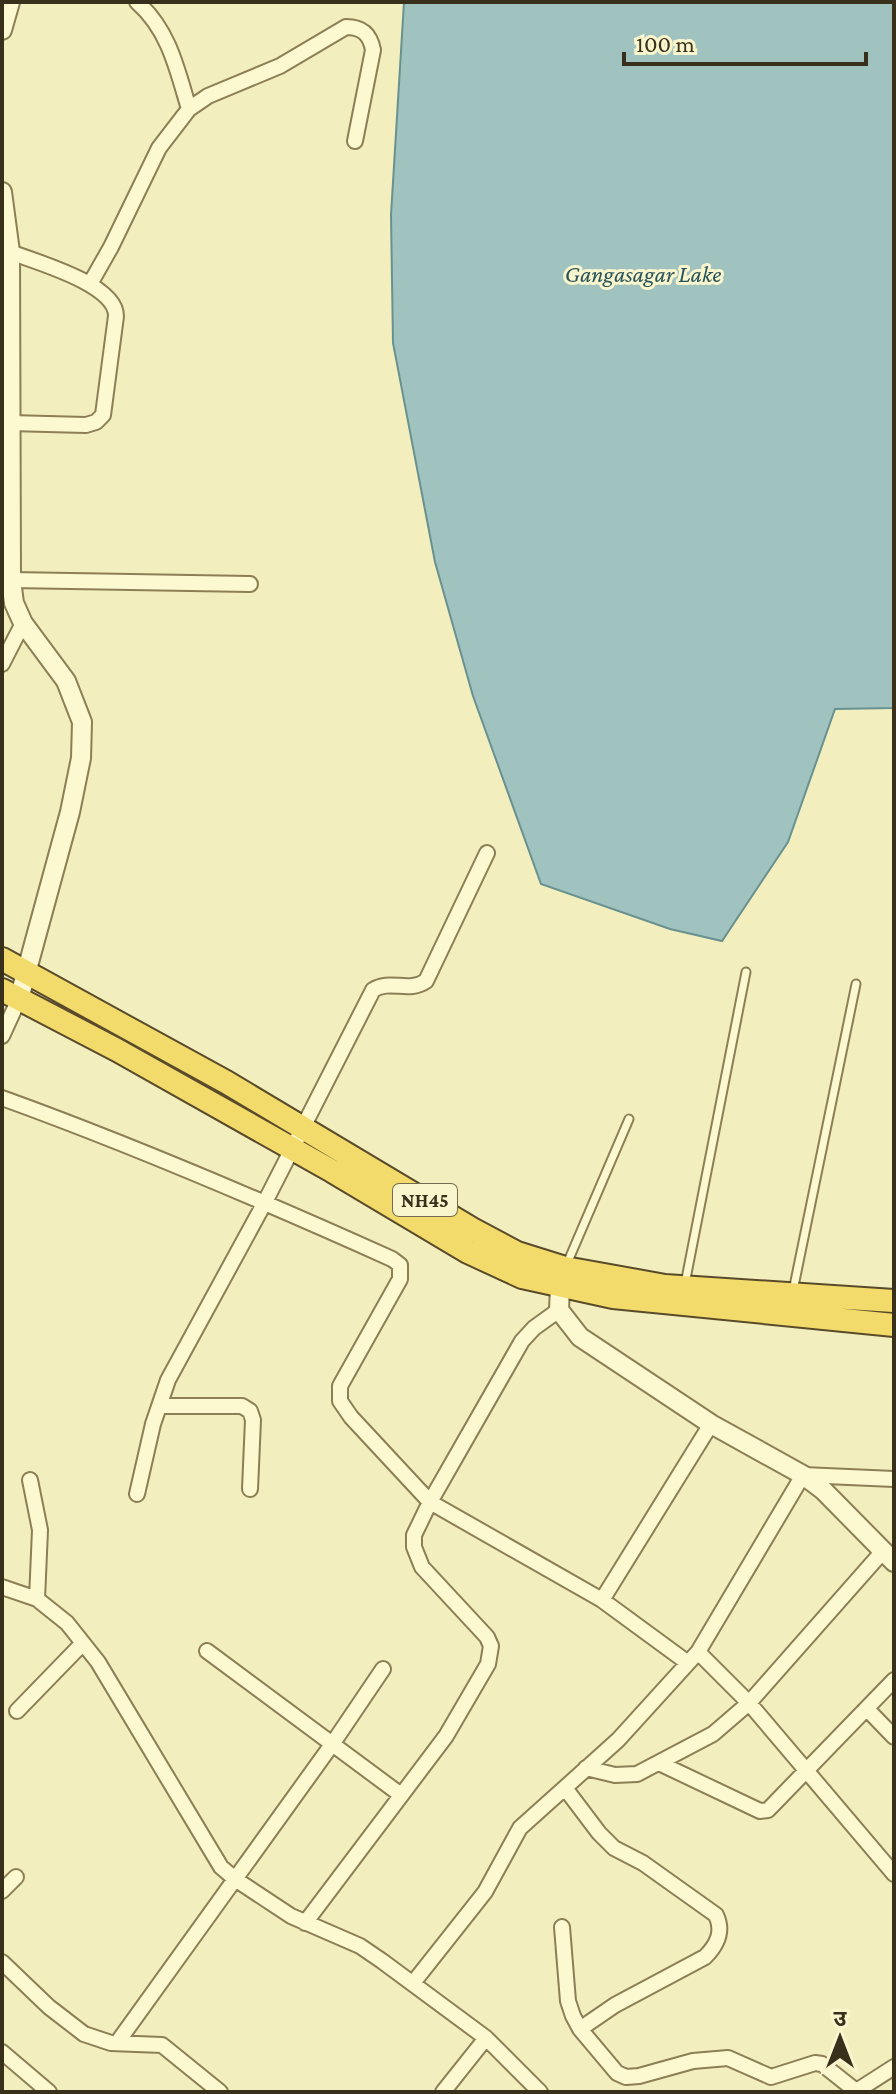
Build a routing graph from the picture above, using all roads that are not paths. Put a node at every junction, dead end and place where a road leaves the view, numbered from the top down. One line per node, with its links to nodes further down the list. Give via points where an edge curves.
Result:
1 (10, 2): 3 (street)
2 (137, 2): 4 (street, via 165,35)
3 (2, 30)
4 (189, 109): 5 (street, via 280,66 336,31 357,27 371,40 373,50); 9 (street, via 159,148)
5 (355, 141)
6 (2, 192): 7 (street)
7 (4, 218): 8 (street)
8 (10, 252): 9 (street); 10 (street)
9 (90, 284): 11 (street, via 116,308 103,415 86,425)
10 (6, 392): 11 (street)
11 (9, 423): 12 (street)
12 (6, 560): 13 (street)
13 (11, 580): 14 (street); 15 (street)
14 (250, 584)
15 (8, 604): 16 (street)
16 (23, 623): 17 (street); 20 (street, via 66,681 82,722 70,812)
17 (2, 664)
18 (487, 853): 27 (street, via 426,981 418,987 373,990)
19 (2, 959): 20 (highway, NH45)
20 (28, 972): 23 (street); 27 (highway, NH45)
21 (746, 972): 31 (lane)
22 (856, 984): 32 (lane)
23 (11, 994): 24 (street); 28 (highway, NH45)
24 (2, 1036)
25 (2, 1098): 29 (street)
26 (629, 1119): 30 (lane)
27 (303, 1128): 28 (street); 30 (highway, NH45)
28 (292, 1150): 29 (street); 30 (highway, NH45, via 486,1262 522,1277)
29 (265, 1202): 36 (street, via 181,1354); 43 (street, via 400,1265 400,1279 339,1394 351,1417)
30 (562, 1277): 31 (highway, NH45); 34 (street); 35 (highway, NH45, via 661,1303)
31 (684, 1287): 32 (highway, NH45)
32 (793, 1293): 33 (highway, NH45)
33 (894, 1301)
34 (559, 1310): 37 (street, via 580,1337); 43 (street, via 522,1341)
35 (894, 1325)
36 (159, 1406): 41 (street, via 242,1406 250,1411); 42 (street)
37 (711, 1424): 38 (street); 47 (street)
38 (803, 1475): 39 (street); 44 (street); 50 (street)
39 (894, 1479)
40 (30, 1480): 46 (street, via 40,1530)
41 (250, 1489)
42 (137, 1494)
43 (430, 1502): 47 (street); 62 (street, via 414,1535 416,1557 487,1637 491,1657 446,1736)
44 (889, 1556): 53 (street)
45 (2, 1587): 46 (street)
46 (37, 1599): 48 (street)
47 (602, 1600): 50 (street)
48 (83, 1643): 55 (street); 65 (street, via 213,1857)
49 (207, 1651): 57 (street)
50 (693, 1657): 53 (street); 59 (street)
51 (383, 1669): 57 (street)
52 (894, 1680): 54 (street)
53 (749, 1703): 58 (street, via 713,1734); 60 (street)
54 (867, 1709): 56 (street); 60 (street)
55 (17, 1711)
56 (894, 1737)
57 (333, 1743): 62 (street); 65 (street)
58 (659, 1763): 59 (street, via 626,1776); 60 (street, via 760,1811 773,1807)
59 (586, 1768): 61 (street)
60 (807, 1773): 63 (street)
61 (565, 1788): 70 (street, via 520,1828 485,1892); 71 (street, via 614,1848 716,1915 720,1925 714,1948 705,1957)
62 (401, 1795): 67 (street)
63 (894, 1874)
64 (16, 1877): 66 (street)
65 (235, 1879): 67 (street); 73 (street)
66 (2, 1891)
67 (305, 1923): 70 (street, via 360,1946)
68 (562, 1927): 71 (street, via 568,2001)
69 (2, 1962): 73 (street, via 84,2034)
70 (413, 1983): 72 (street)
71 (580, 2029): 80 (street, via 610,2067 626,2077 728,2058 771,2077 822,2064)
72 (486, 2038): 78 (street); 79 (street)
73 (117, 2043): 77 (street, via 162,2045)
74 (2, 2052): 76 (street)
75 (894, 2067): 80 (street)
76 (49, 2092)
77 (220, 2092)
78 (443, 2092)
79 (540, 2092)
80 (856, 2092)

